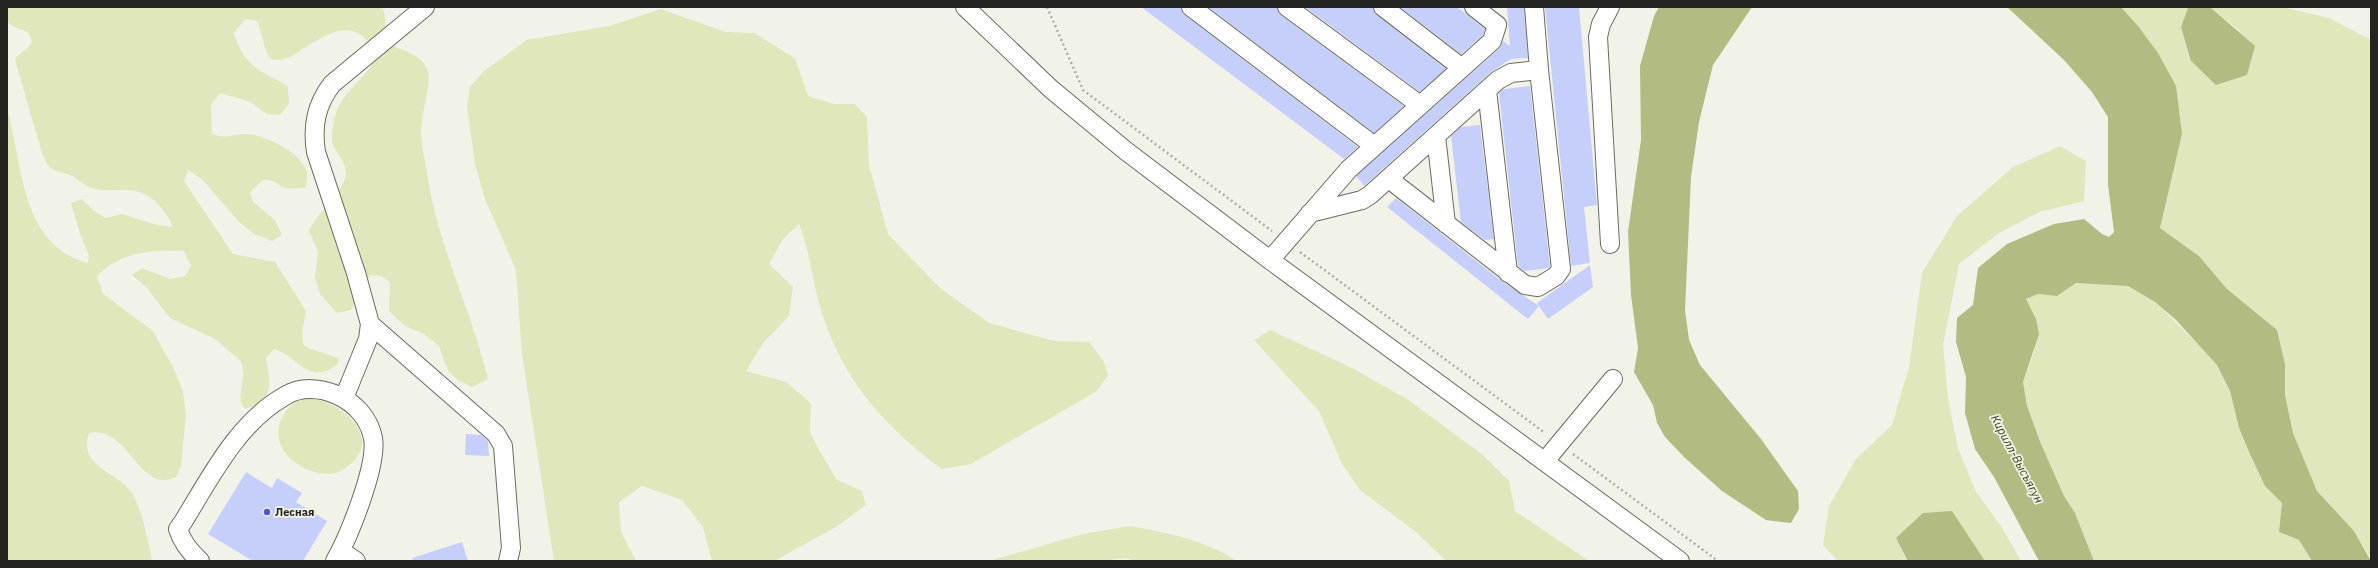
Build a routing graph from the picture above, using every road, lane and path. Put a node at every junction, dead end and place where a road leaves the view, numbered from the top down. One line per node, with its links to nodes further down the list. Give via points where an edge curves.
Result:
1 (425, 7): 23 (street, via 332,84 322,97 314,122 316,152)
2 (1046, 7): 19 (path, via 1083,90)
3 (1191, 7): 15 (street)
4 (1287, 7): 13 (street)
5 (1383, 7): 10 (street)
6 (1474, 7): 10 (street, via 1497,25 1492,40)
7 (1534, 7): 11 (street)
8 (1610, 7): 20 (street, via 1601,24 1598,37)
9 (976, 10): 21 (street, via 1085,118)
10 (1462, 68): 13 (street)
11 (1539, 70): 12 (street, via 1511,73); 22 (street, via 1561,270 1538,287 1525,285)
12 (1487, 90): 14 (street); 22 (street)
13 (1420, 105): 15 (street)
14 (1436, 136): 16 (street); 18 (street)
15 (1373, 145): 17 (street)
16 (1389, 179): 17 (street, via 1362,200); 18 (street)
17 (1310, 213): 19 (street)
18 (1446, 224): 22 (street)
19 (1286, 242): 21 (street); 26 (path)
20 (1610, 244)
21 (1270, 260): 27 (street)
22 (1508, 273)
23 (370, 324): 25 (street, via 368,339); 31 (street, via 496,434 503,446 511,548)
24 (1613, 379): 26 (street)
25 (344, 398): 28 (street, via 362,414 369,425 373,452 361,502); 29 (street, via 319,390 294,391 271,406 235,442 178,530 191,553)
26 (1559, 443): 27 (street); 33 (path)
27 (1545, 461): 32 (street)
28 (338, 556): 30 (street)
29 (200, 561)
30 (356, 561)
31 (508, 561)
32 (1680, 561)
33 (1718, 561)

